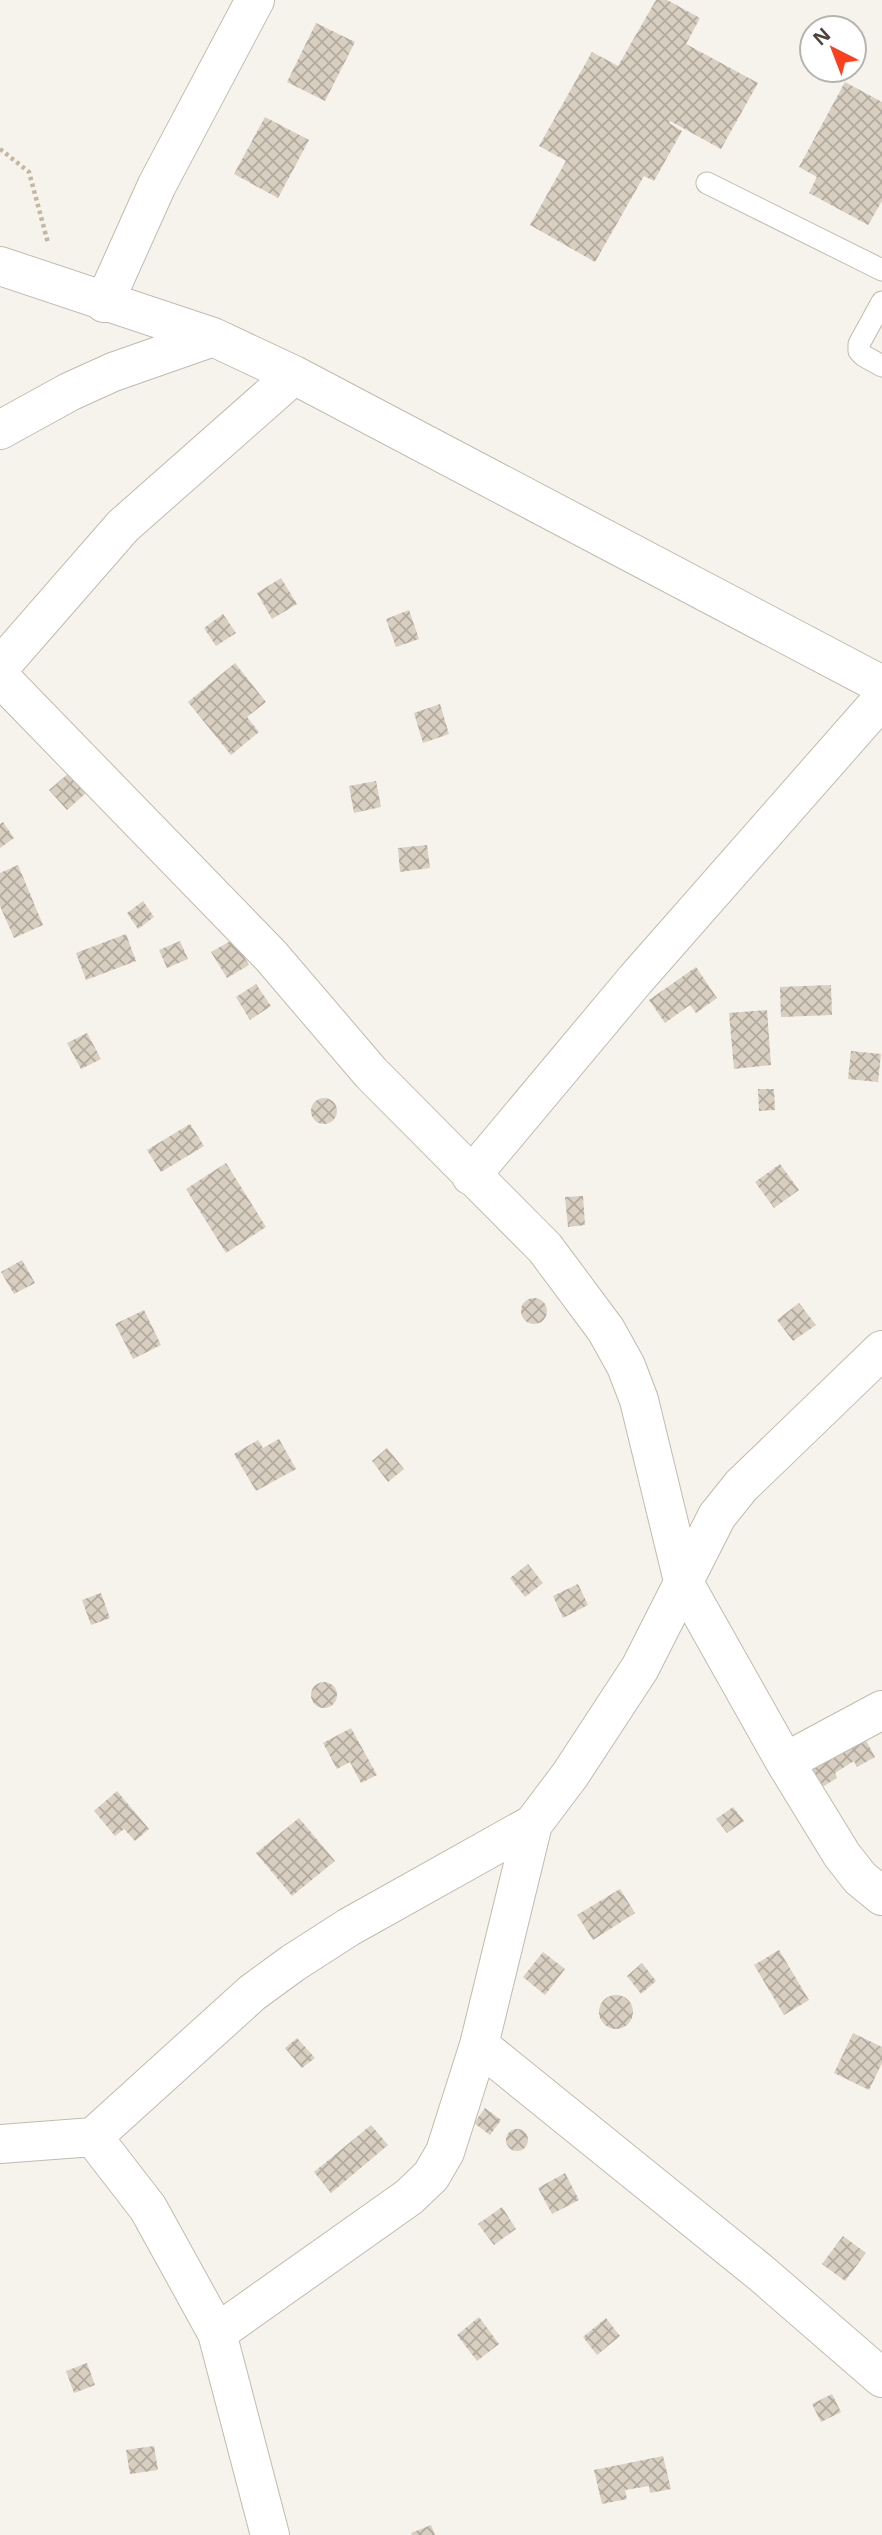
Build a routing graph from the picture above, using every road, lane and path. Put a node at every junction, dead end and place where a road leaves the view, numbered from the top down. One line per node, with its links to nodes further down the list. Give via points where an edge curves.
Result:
1 (255, 0): 8 (street, via 157,185)
2 (0, 149): 6 (path, via 29,172)
3 (707, 183): 5 (lane)
4 (0, 267): 6 (street)
5 (882, 270)
6 (61, 288): 8 (street)
7 (882, 302): 10 (lane, via 859,344 864,356)
8 (104, 303): 9 (street)
9 (213, 337): 11 (street); 12 (street, via 113,372)
10 (882, 366)
11 (294, 375): 13 (street, via 123,526); 15 (street)
12 (0, 430)
13 (0, 667)
14 (0, 677): 17 (street, via 271,957 371,1073)
15 (882, 685)
16 (882, 699): 17 (street, via 635,979)
17 (471, 1176): 19 (street, via 545,1248 606,1330 626,1366 639,1400)
18 (882, 1350): 19 (street, via 741,1486 717,1516)
19 (684, 1581): 21 (street); 22 (street, via 640,1668)
20 (882, 1710): 21 (street)
21 (785, 1762): 23 (street, via 842,1855)
22 (533, 1824): 24 (street); 25 (street, via 293,1963 252,1993)
23 (882, 1896)
24 (479, 2045): 27 (street, via 445,2152 431,2176 409,2197); 28 (street, via 761,2273)
25 (93, 2137): 26 (street); 27 (street, via 148,2207)
26 (0, 2144)
27 (217, 2333): 29 (street)
28 (882, 2378)
29 (270, 2535)

